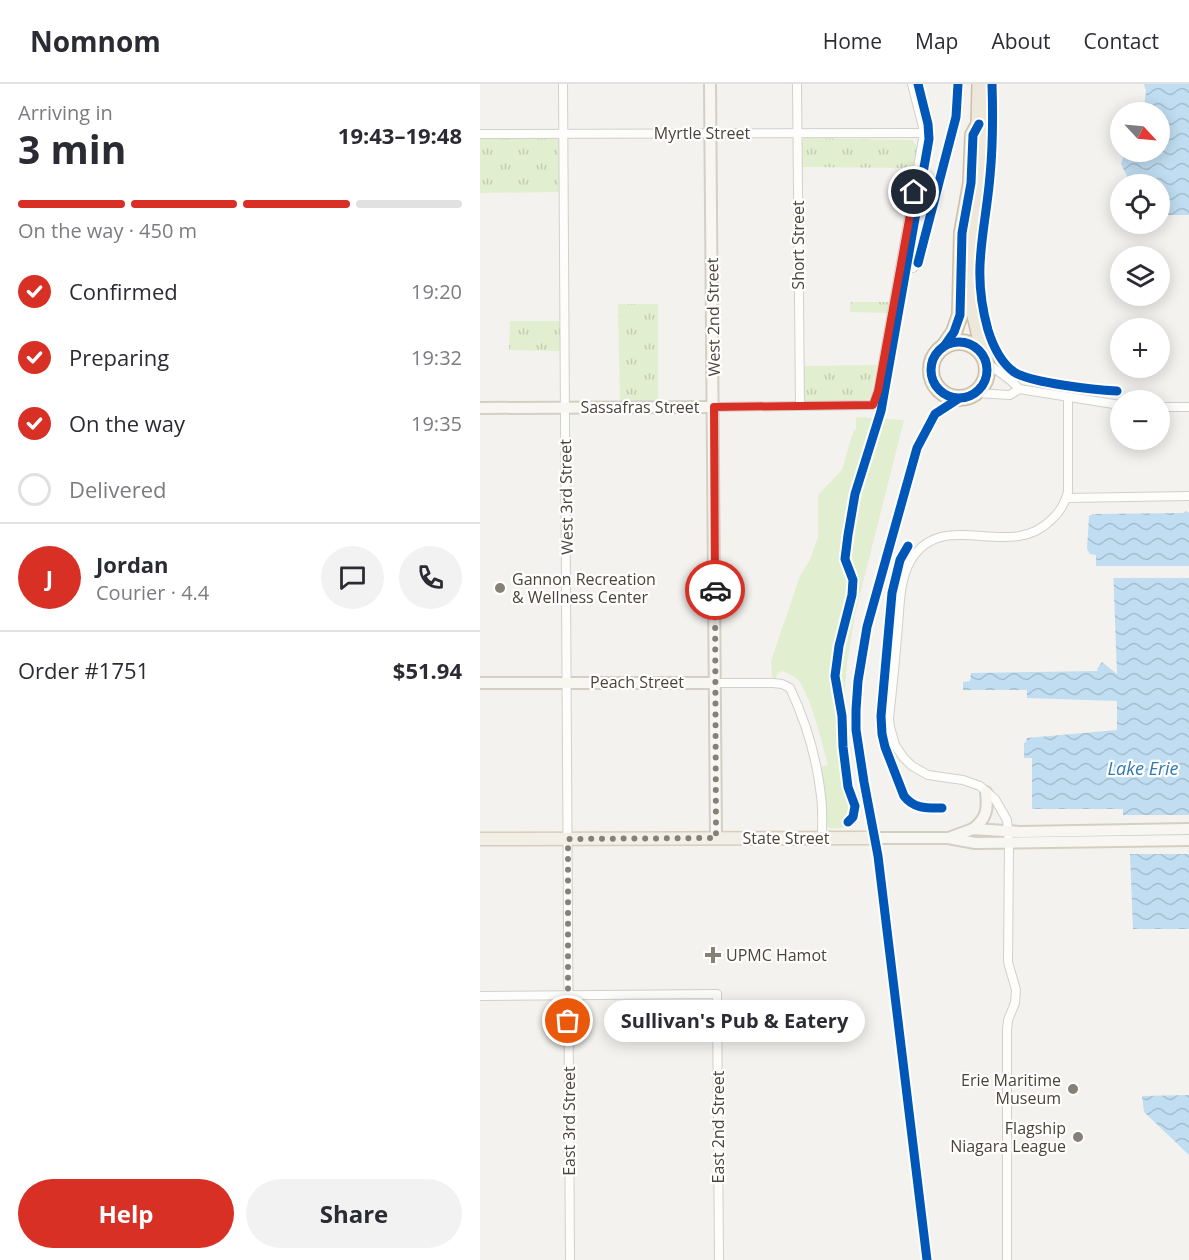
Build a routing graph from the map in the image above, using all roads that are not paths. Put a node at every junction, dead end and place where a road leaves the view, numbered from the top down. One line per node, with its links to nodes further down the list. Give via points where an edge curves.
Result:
1 (563, 84): 12 (street, West 3rd Street)
2 (710, 84): 8 (street, West 2nd Street)
3 (797, 84): 9 (street, Short Street)
4 (912, 84): 10 (street)
5 (958, 84): 13 (street, via 956,117 918,263 913,268)
6 (980, 84): 7 (highway)
7 (979, 124): 14 (highway, via 974,135 962,233 960,315); 15 (highway, via 984,138 972,260 973,307)
8 (710, 132): 9 (street, Myrtle Street); 12 (street, Myrtle Street); 21 (street, West 2nd Street)
9 (798, 133): 10 (street, Myrtle Street); 20 (street, Short Street)
10 (923, 133): 13 (street)
11 (480, 134): 12 (street, Myrtle Street)
12 (564, 134): 25 (street, West 3rd Street)
13 (900, 268): 20 (street, Sassafras Street, via 873,405)
14 (945, 345): 15 (highway, via 967,343); 17 (highway, via 931,363 934,386 953,398)
15 (985, 360): 16 (street); 17 (highway, via 985,381)
16 (1019, 390): 17 (street, via 1011,395); 18 (street)
17 (975, 393)
18 (1068, 398): 19 (street); 27 (street)
19 (1110, 404)
20 (800, 406): 21 (street, Sassafras Street)
21 (714, 407): 25 (street, Sassafras Street); 30 (street, West 2nd Street)
22 (1170, 407): 23 (street)
23 (1189, 407)
24 (480, 408): 25 (street, Sassafras Street)
25 (565, 408): 29 (street, West 3rd Street)
26 (1189, 496): 27 (street)
27 (1067, 498): 31 (street, via 1048,524 1029,535 952,535 935,539 917,552 905,574 890,718 895,745 907,762 920,771 963,780)
28 (480, 683): 29 (street, Peach Street)
29 (567, 683): 30 (street, Peach Street); 40 (street, West 3rd Street)
30 (716, 683): 35 (street, West 2nd Street); 36 (street, Peach Street, via 778,683 792,691 817,768)
31 (986, 792): 32 (street, via 986,814); 34 (street, via 1007,820)
32 (973, 829): 34 (street, State Street); 38 (street, State Street)
33 (1189, 829): 34 (street, State Street)
34 (1008, 837): 38 (street, State Street, via 975,843); 41 (street, State Street); 46 (street, via 1008,962 1016,990 1007,1030)
35 (716, 838): 36 (main road, State Street); 40 (main road, State Street)
36 (822, 838): 37 (main road, State Street)
37 (875, 838): 38 (street, State Street)
38 (948, 838)
39 (480, 839): 40 (main road, State Street)
40 (568, 839): 43 (street, East 3rd Street)
41 (1189, 840)
42 (480, 996): 43 (street)
43 (568, 996): 44 (street, East 3rd Street); 45 (street, East 2nd Street, via 717,994)
44 (570, 1260)
45 (719, 1260)
46 (1007, 1260)

